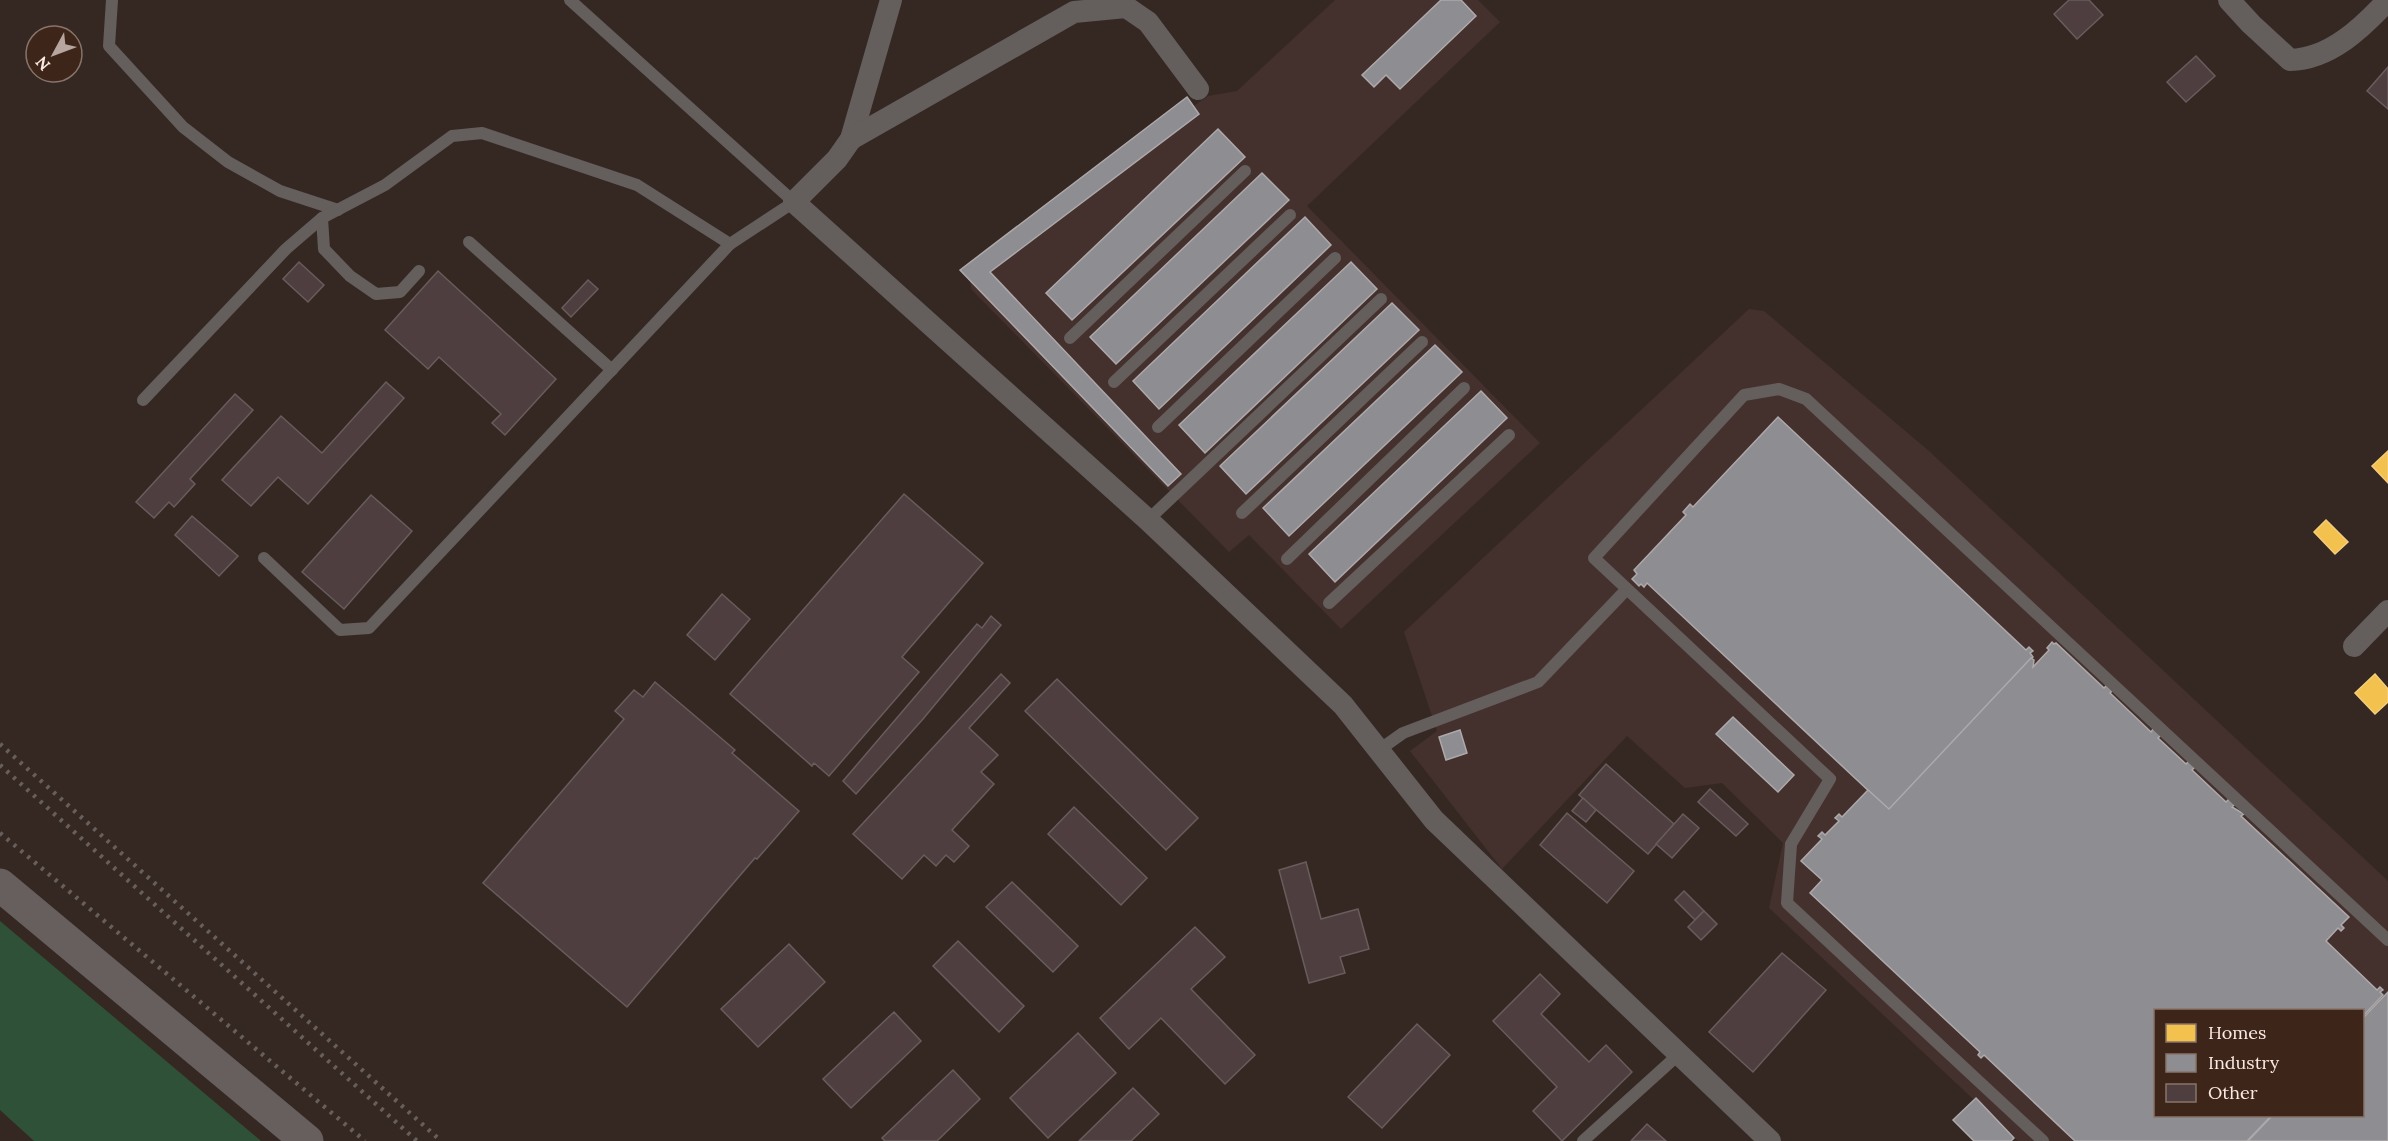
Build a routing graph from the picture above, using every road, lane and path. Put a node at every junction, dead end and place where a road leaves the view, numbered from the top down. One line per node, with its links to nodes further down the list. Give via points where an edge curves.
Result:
1 (112, 0): 10 (lane, via 109,46 183,127 228,162 280,191)
2 (570, 0): 9 (lane)
3 (891, 0): 7 (street)
4 (2229, 0): 5 (street, via 2290,60 2308,60 2367,23)
5 (2388, 0)
6 (1198, 89): 7 (street, via 1148,22 1126,7 1074,12)
7 (851, 139): 9 (street, via 837,159)
8 (1245, 171): 18 (lane)
9 (794, 202): 14 (lane); 27 (street)
10 (338, 210): 12 (lane); 14 (lane, via 385,185 452,136 482,133 637,185)
11 (1290, 215): 21 (lane)
12 (322, 218): 16 (lane, via 324,249 350,276 376,294 399,292); 23 (lane, via 286,249)
13 (469, 242): 20 (lane)
14 (730, 244): 20 (lane)
15 (1335, 258): 24 (lane)
16 (419, 271)
17 (1381, 299): 27 (lane)
18 (1070, 338)
19 (1422, 342): 26 (lane)
20 (612, 370): 28 (lane, via 369,628 340,630)
21 (1114, 382)
22 (1464, 388): 29 (lane)
23 (143, 400)
24 (1158, 428)
25 (1509, 435): 31 (lane)
26 (1242, 513)
27 (1148, 520): 34 (street, via 1343,705)
28 (264, 558)
29 (1287, 559)
30 (1626, 590): 34 (lane, via 1539,682 1402,733); 36 (lane, via 1594,558 1744,395 1779,389 1806,399); 41 (lane, via 1830,779 1791,844 1787,903)
31 (1329, 603)
32 (2388, 611): 33 (street)
33 (2355, 646)
34 (1379, 750): 37 (street, via 1434,820)
35 (0, 885): 38 (main road)
36 (2388, 940)
37 (1678, 1055): 39 (lane); 40 (street)
38 (307, 1141)
39 (1583, 1141)
40 (1770, 1141)
41 (2043, 1141)

